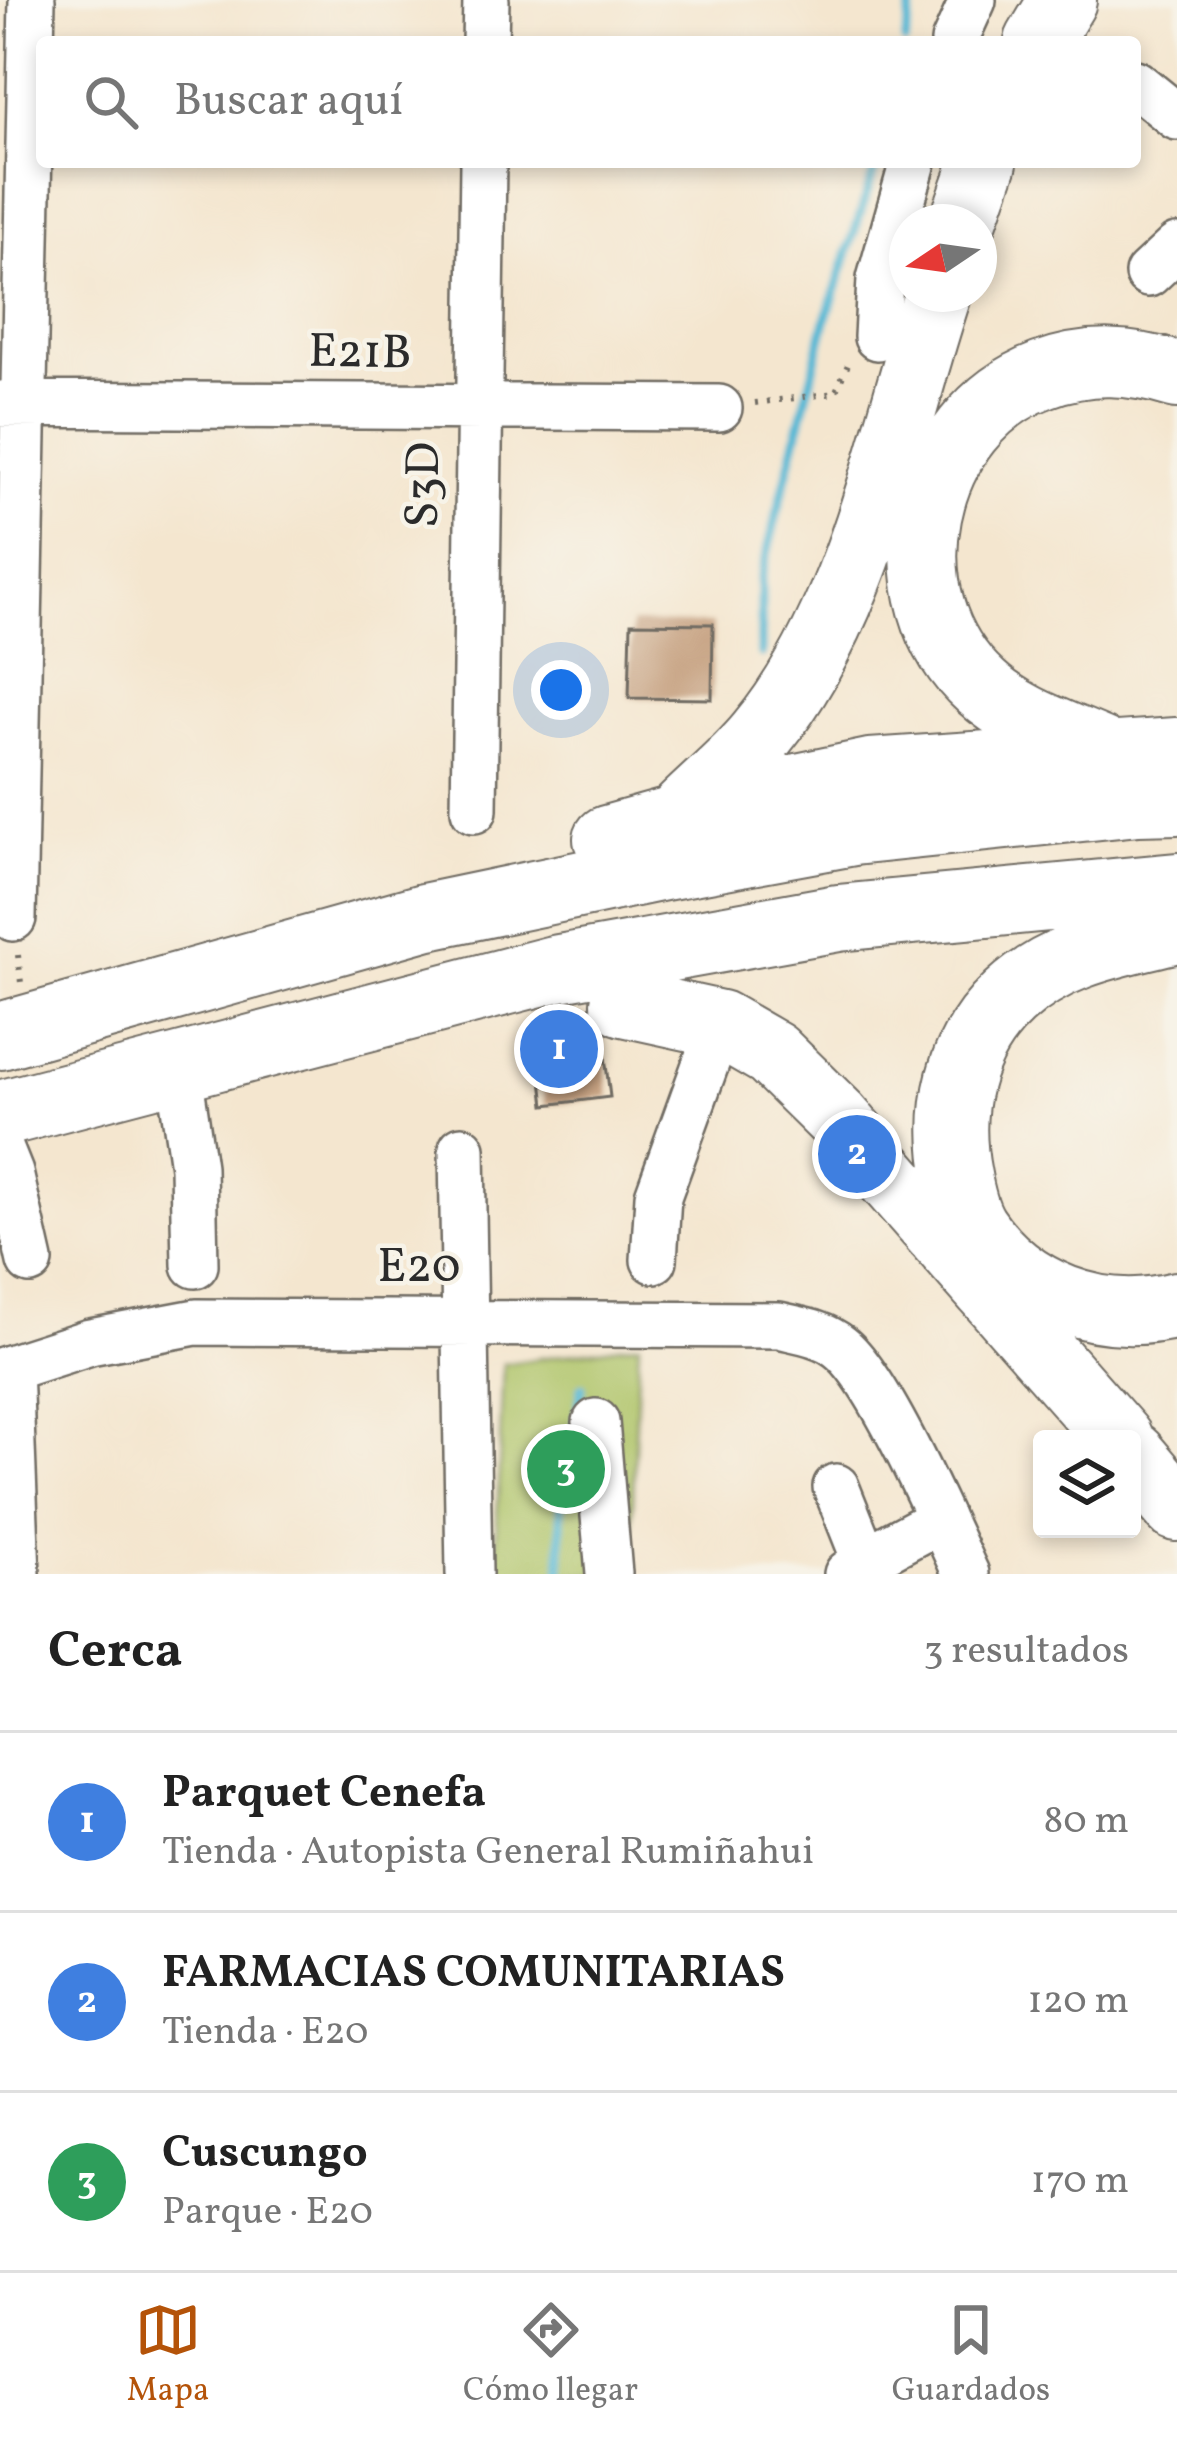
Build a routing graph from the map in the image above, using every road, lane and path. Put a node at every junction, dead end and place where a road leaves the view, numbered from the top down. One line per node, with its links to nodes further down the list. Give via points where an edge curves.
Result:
1 (32, 0): 19 (street)
2 (486, 0): 5 (street)
3 (973, 0): 6 (street)
4 (1064, 0): 7 (highway)
5 (485, 36)
6 (957, 36)
7 (1042, 36)
8 (1141, 88): 9 (street)
9 (1177, 117)
10 (483, 168): 21 (street, S3D)
11 (911, 168): 15 (street, via 880,279)
12 (982, 168): 13 (highway)
13 (970, 204)
14 (932, 312): 26 (highway, via 844,594 760,736)
15 (877, 337)
16 (1177, 375): 23 (highway, via 1108,362 1037,377 962,440 922,533 934,613 979,686)
17 (823, 394): 18 (path)
18 (778, 400)
19 (12, 405): 21 (street, E21B); 29 (street)
20 (719, 408): 21 (street, E21B)
21 (480, 410): 25 (street, S3D)
22 (1177, 752): 23 (highway)
23 (1111, 754): 26 (highway, via 870,772)
24 (1177, 801): 28 (highway, via 853,832)
25 (474, 811)
26 (676, 819): 28 (highway, via 489,874)
27 (1177, 886): 34 (highway, via 838,917 554,969)
28 (424, 917): 33 (highway)
29 (14, 918): 33 (path)
30 (1177, 928): 31 (highway, via 887,953); 42 (highway, via 1079,952 1011,995 968,1051 952,1136 974,1226 1036,1286 1097,1310)
31 (624, 1003): 32 (highway); 34 (highway, via 311,1054)
32 (720, 1024): 39 (street, via 658,1196); 46 (highway, via 772,1054 837,1118)
33 (13, 1032)
34 (257, 1046): 35 (highway)
35 (178, 1066): 36 (highway); 41 (street, via 193,1167)
36 (0, 1114)
37 (0, 1148): 40 (street)
38 (462, 1149): 43 (street)
39 (654, 1260)
40 (30, 1261)
41 (195, 1265)
42 (1177, 1306)
43 (465, 1322): 44 (street, E20, via 196,1322 90,1342); 50 (street, E20, via 779,1325 814,1334 841,1347 869,1382); 53 (street)
44 (4, 1370): 52 (street)
45 (596, 1422): 54 (street)
46 (1111, 1430)
47 (1141, 1466): 49 (highway)
48 (836, 1487): 51 (street)
49 (1177, 1508)
50 (940, 1519): 51 (street); 55 (street)
51 (856, 1567)
52 (16, 1574)
53 (469, 1574)
54 (609, 1574)
55 (966, 1574)

